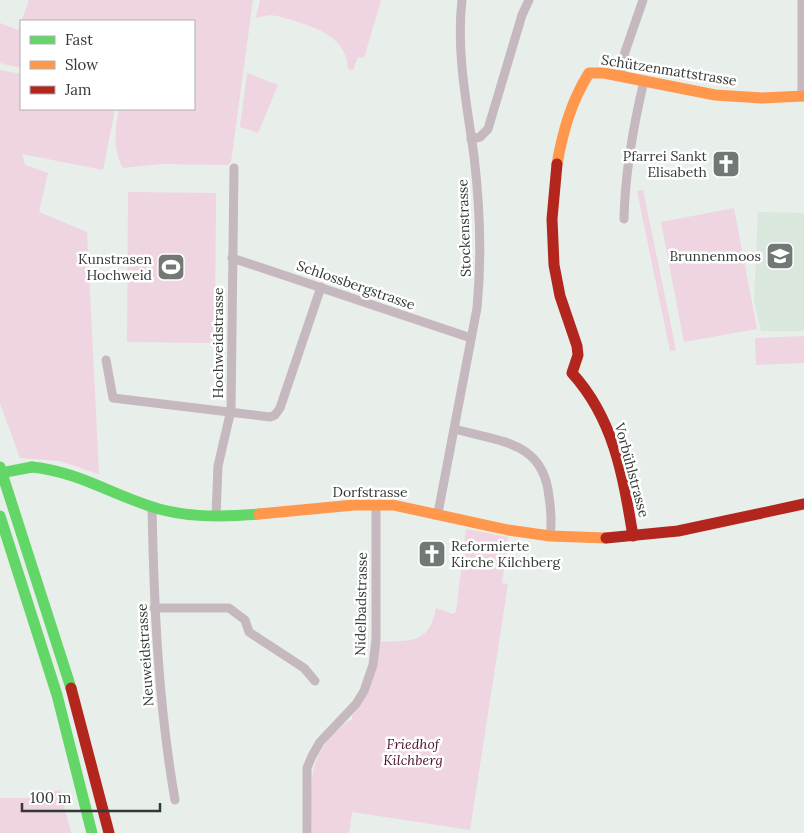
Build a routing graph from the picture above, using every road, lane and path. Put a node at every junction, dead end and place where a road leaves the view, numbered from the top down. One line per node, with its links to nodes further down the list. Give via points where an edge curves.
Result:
1 (462, 0): 9 (street, Stockenstrasse, via 463,86)
2 (529, 0): 9 (street, via 488,130)
3 (643, 0): 6 (street, via 625,52)
4 (802, 0): 8 (street)
5 (589, 73): 6 (main road, Schützenmattstrasse); 27 (main road, Vorbühlstrasse, via 578,91 568,122 555,182 552,209 554,266 577,346 578,355 572,373 596,399 610,436 626,493)
6 (621, 75): 7 (main road, Schützenmattstrasse)
7 (644, 80): 8 (main road, Schützenmattstrasse, via 732,96); 11 (street, via 625,174)
8 (803, 96)
9 (471, 139): 14 (street, Stockenstrasse, via 481,249)
10 (234, 168): 12 (street, Hochweidstrasse)
11 (624, 220)
12 (232, 258): 13 (street, Schlossbergstrasse); 16 (street, Hochweidstrasse)
13 (321, 286): 14 (street, Schlossbergstrasse); 16 (street, via 275,415 270,417)
14 (471, 338): 17 (street, Stockenstrasse)
15 (106, 360): 16 (street, via 113,398)
16 (231, 410): 25 (street, Hochweidstrasse, via 218,466)
17 (455, 430): 23 (street, Stockenstrasse); 26 (street, via 523,449 540,463 548,482 552,516)
18 (0, 467): 32 (main road, via 67,672)
19 (0, 473): 22 (main road, Dorfstrasse, bridge, via 32,467 72,472)
20 (376, 504): 23 (main road, Dorfstrasse); 25 (main road, Dorfstrasse); 33 (street, Nidelbadstrasse, via 376,639 373,665 356,704 320,742 312,756 308,768)
21 (804, 504): 27 (main road, Dorfstrasse, via 710,525)
22 (152, 507): 25 (main road, Dorfstrasse); 28 (street, Neuweidstrasse)
23 (438, 513): 26 (main road, Dorfstrasse, via 487,526)
24 (0, 516): 31 (main road, via 57,696)
25 (216, 516)
26 (550, 536): 27 (main road, Dorfstrasse, via 595,539)
27 (633, 536)
28 (154, 608): 29 (street, via 229,608 245,620 249,632 304,668); 30 (street, Neuweidstrasse)
29 (315, 681)
30 (174, 800)
31 (92, 833)
32 (109, 833)
33 (307, 833)

